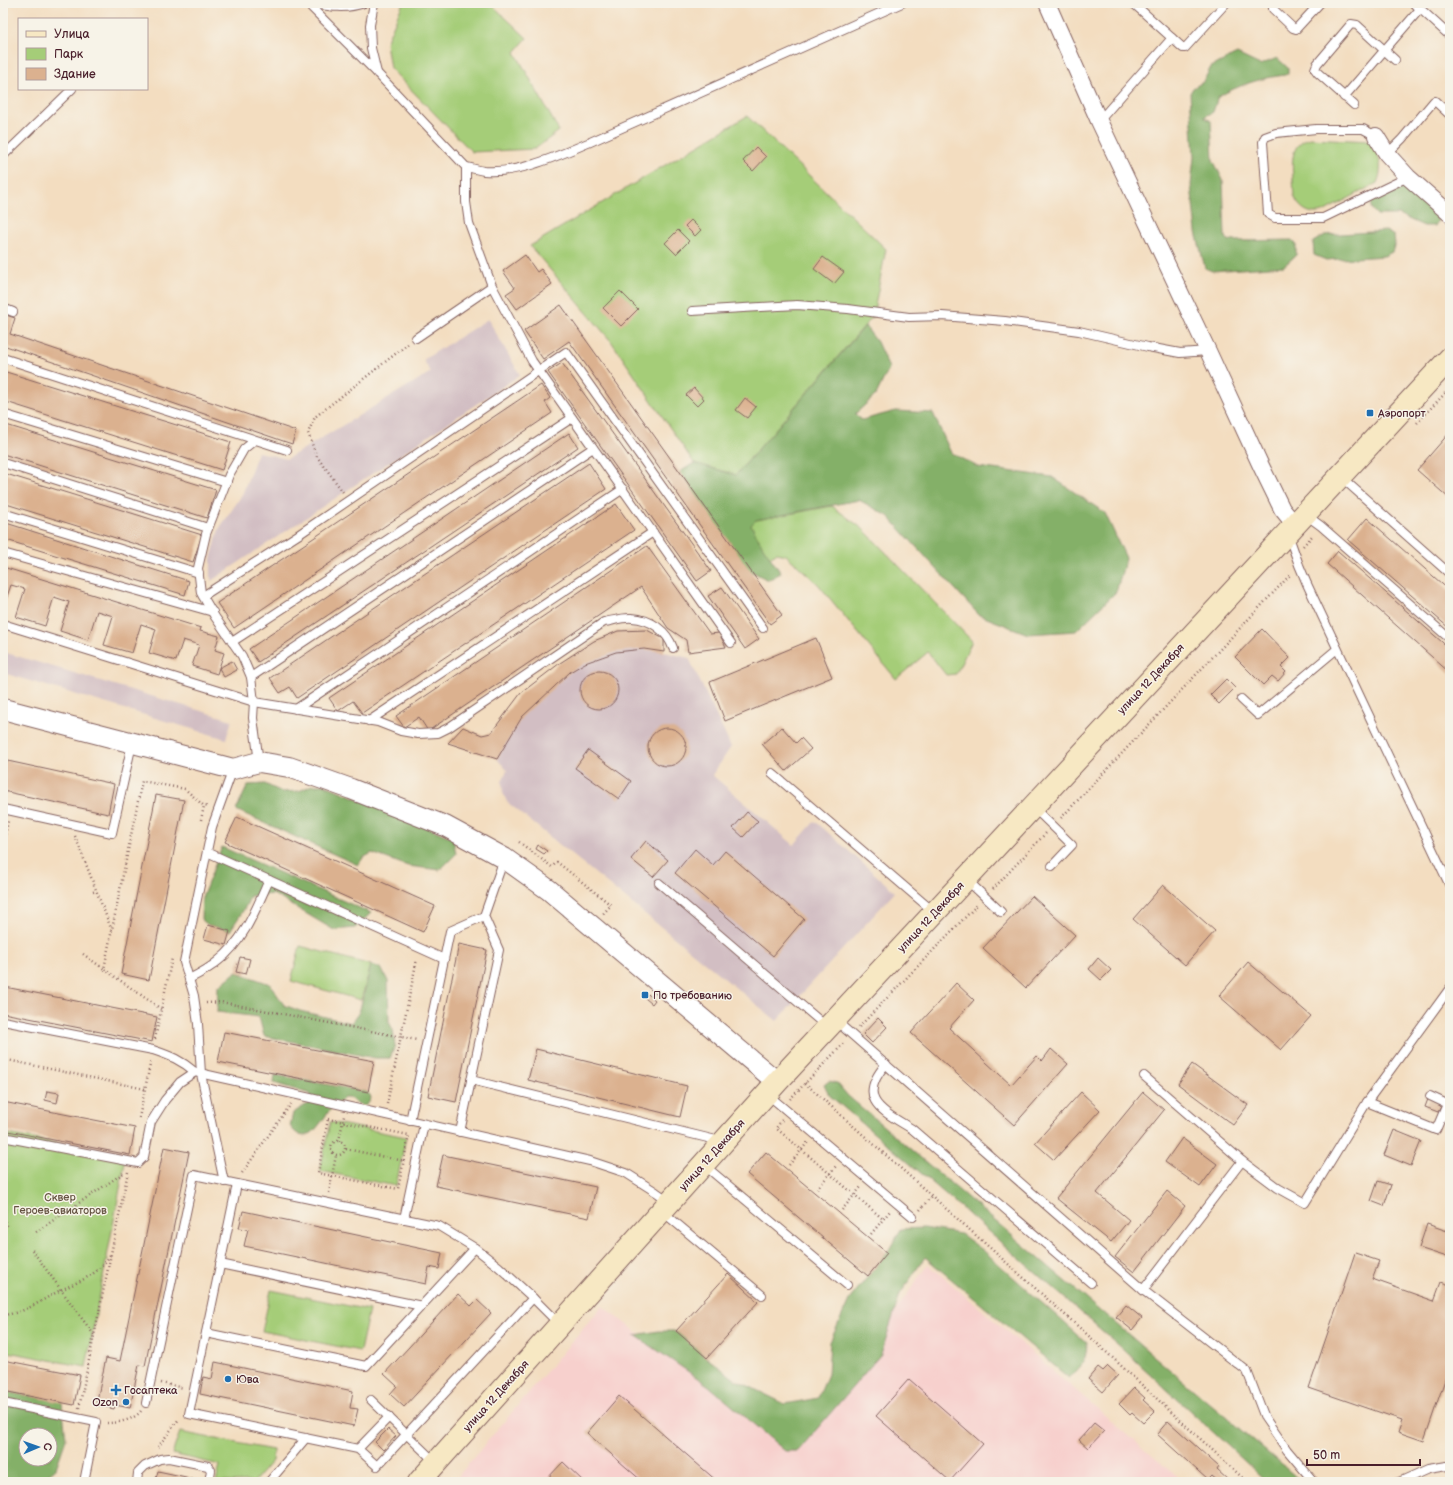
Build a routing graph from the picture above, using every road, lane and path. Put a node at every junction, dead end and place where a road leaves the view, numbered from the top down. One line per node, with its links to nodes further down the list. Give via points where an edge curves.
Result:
1 (307, 3): 2 (lane, via 335,8); 18 (lane)
2 (364, 3)
3 (374, 3): 18 (lane, via 370,25 371,48)
4 (902, 3): 27 (lane, via 538,163 505,170 486,171)
5 (1047, 3): 23 (street)
6 (1133, 3): 15 (lane)
7 (1226, 3): 15 (lane, via 1185,48)
8 (1273, 3): 9 (lane, via 1273,9 1296,29)
9 (1320, 3)
10 (1414, 3): 12 (lane)
11 (1444, 3): 13 (path)
12 (1420, 9): 14 (lane); 16 (lane)
13 (1450, 9)
14 (1450, 36)
15 (1172, 38): 23 (lane)
16 (1384, 50): 17 (lane); 20 (lane); 20 (lane, via 1357,25 1350,24 1315,69)
17 (1395, 60)
18 (377, 73): 27 (lane)
19 (71, 90): 26 (lane)
20 (1344, 97): 21 (lane)
21 (1354, 105)
22 (1450, 115): 25 (lane, via 1434,101)
23 (1099, 121): 35 (street)
24 (1376, 136): 25 (street); 28 (lane, via 1363,129 1316,129 1276,133 1265,137 1268,214 1275,218 1323,218)
25 (1387, 154): 28 (street)
26 (3, 156)
27 (466, 167): 30 (lane, via 469,223)
28 (1408, 177): 29 (street)
29 (1450, 214)
30 (492, 286): 34 (lane); 38 (lane)
31 (3, 308): 33 (lane)
32 (692, 311): 35 (lane, via 797,305 909,317 942,316 1005,321 1079,331 1180,353)
33 (13, 312)
34 (416, 338): 48 (path, via 315,417 308,433 316,455)
35 (1208, 350): 50 (street, via 1282,509)
36 (3, 358): 41 (lane)
37 (1450, 358): 45 (main road, улица 12 Декабря)
38 (539, 370): 40 (lane); 48 (lane); 60 (lane, via 566,352)
39 (3, 414): 46 (lane)
40 (572, 418): 42 (lane); 62 (lane)
41 (254, 440): 43 (lane); 46 (lane, via 244,449)
42 (593, 448): 47 (lane); 66 (lane)
43 (287, 450)
44 (3, 463): 51 (lane)
45 (1340, 477): 50 (main road, улица 12 Декабря); 56 (lane)
46 (226, 482): 51 (lane)
47 (623, 490): 52 (lane); 70 (lane)
48 (348, 501): 57 (lane)
49 (3, 513): 55 (lane)
50 (1296, 524): 54 (lane); 61 (lane, via 1321,526); 77 (main road, улица 12 Декабря)
51 (208, 528): 55 (lane)
52 (653, 532): 63 (lane); 71 (lane)
53 (3, 553): 58 (lane)
54 (1299, 565): 65 (lane); 82 (path)
55 (198, 573): 57 (lane)
56 (1450, 574)
57 (203, 596): 58 (lane)
58 (213, 612): 62 (lane)
59 (3, 624): 68 (lane)
60 (763, 628)
61 (1450, 639)
62 (232, 642): 66 (lane, via 242,656)
63 (731, 643)
64 (673, 648): 71 (lane, via 669,637 652,623 631,618 604,622 438,733 418,734)
65 (1337, 649): 67 (lane, via 1258,715); 91 (lane)
66 (251, 677): 68 (lane)
67 (1241, 699)
68 (254, 702): 70 (lane); 73 (lane, via 253,718)
69 (3, 709): 72 (street)
70 (296, 709): 71 (lane)
71 (369, 721)
72 (132, 744): 74 (street); 81 (lane, via 112,833)
73 (259, 762): 74 (street); 86 (street, via 289,767 351,789 445,826)
74 (233, 769): 78 (lane)
75 (772, 773): 96 (lane)
76 (204, 806): 78 (path); 80 (path); 99 (path, via 185,789 142,781)
77 (1032, 807): 82 (lane); 88 (main road, улица 12 Декабря)
78 (219, 809): 85 (lane)
79 (7, 810): 81 (lane); 84 (path)
80 (201, 822)
81 (70, 824): 92 (path)
82 (1053, 827): 87 (lane, via 1072,846); 94 (path)
83 (519, 842): 98 (path, via 552,867 557,862 611,905)
84 (3, 846)
85 (207, 852): 89 (lane); 105 (lane, via 184,962)
86 (504, 858): 97 (lane); 120 (street, via 550,890)
87 (1052, 866)
88 (966, 879): 94 (lane); 96 (main road, улица 12 Декабря)
89 (269, 880): 100 (lane); 105 (lane, via 250,923 232,949 218,962)
90 (659, 884): 110 (lane)
91 (1450, 886)
92 (97, 891): 93 (path); 99 (path)
93 (93, 892)
94 (985, 897): 95 (lane); 111 (path)
95 (1001, 912)
96 (935, 913): 110 (main road, улица 12 Декабря)
97 (484, 916): 103 (lane, via 450,931); 119 (lane, via 499,950)
98 (600, 916)
99 (113, 932): 104 (path)
100 (420, 948): 103 (lane); 112 (path)
101 (83, 954): 104 (path)
102 (172, 954): 108 (path)
103 (444, 959): 113 (lane)
104 (104, 969): 108 (path)
105 (189, 979): 107 (lane)
106 (1450, 988): 124 (lane)
107 (195, 1005): 112 (path, via 221,1002); 117 (lane, via 198,1024)
108 (161, 1009): 114 (path)
109 (3, 1021): 114 (lane)
110 (832, 1024): 111 (lane); 120 (main road, улица 12 Декабря)
111 (852, 1034): 116 (lane); 120 (path)
112 (401, 1037): 113 (path); 127 (path)
113 (426, 1042): 128 (lane)
114 (153, 1050): 117 (lane, via 174,1057); 121 (path)
115 (3, 1059): 121 (path)
116 (886, 1064): 170 (lane, via 876,1075 872,1087 873,1097 880,1107 912,1129); 173 (lane)
117 (198, 1073): 122 (lane); 134 (lane, via 180,1082 165,1100 152,1122 144,1157 138,1163); 150 (lane)
118 (1144, 1076): 144 (lane)
119 (471, 1080): 132 (lane); 136 (lane)
120 (784, 1087): 120 (path); 126 (lane); 136 (main road, улица 12 Декабря); 154 (path)
121 (145, 1089): 131 (path)
122 (297, 1095): 125 (lane); 151 (path)
123 (1430, 1096): 124 (lane, via 1447,1104 1436,1130)
124 (1367, 1102): 144 (lane, via 1305,1203 1278,1188)
125 (346, 1106): 127 (lane); 129 (path)
126 (789, 1113): 133 (lane); 140 (path, via 776,1128)
127 (384, 1115): 128 (lane)
128 (410, 1120): 130 (lane)
129 (343, 1122): 135 (path); 137 (path, via 328,1119); 143 (path, via 409,1135)
130 (424, 1124): 132 (lane); 161 (lane)
131 (138, 1125)
132 (460, 1132): 157 (lane, via 590,1161 626,1173 656,1192)
133 (814, 1134): 140 (path); 142 (lane)
134 (3, 1137)
135 (339, 1140): 138 (path); 139 (path)
136 (723, 1142): 145 (main road, улица 12 Декабря)
137 (323, 1145): 138 (path); 148 (path, via 318,1173)
138 (330, 1146): 141 (path)
139 (346, 1149): 141 (path, via 340,1155); 143 (path)
140 (801, 1150): 146 (path); 147 (path)
141 (336, 1155): 148 (path)
142 (843, 1158): 147 (path); 149 (lane)
143 (404, 1161): 148 (path, via 398,1189)
144 (1242, 1161): 173 (lane)
145 (704, 1165): 157 (main road, улица 12 Декабря); 171 (lane)
146 (789, 1165)
147 (830, 1174): 152 (path); 153 (path)
148 (332, 1176): 155 (path)
149 (868, 1179): 153 (path); 156 (lane)
150 (224, 1182): 151 (lane); 181 (lane, via 194,1175)
151 (237, 1184): 155 (lane); 169 (lane)
152 (817, 1189)
153 (854, 1195): 158 (path); 162 (path)
154 (932, 1195): 159 (path); 201 (path)
155 (327, 1203): 161 (lane)
156 (896, 1203): 159 (lane); 162 (path)
157 (666, 1206): 174 (lane); 178 (main road, улица 12 Декабря)
158 (842, 1210)
159 (913, 1217)
160 (3, 1218): 163 (path)
161 (404, 1219): 166 (lane, via 439,1226)
162 (883, 1219): 165 (path)
163 (8, 1227)
164 (36, 1232): 168 (path, via 129,1169)
165 (871, 1234)
166 (475, 1248): 175 (lane); 176 (lane)
167 (32, 1250): 172 (path)
168 (112, 1251): 172 (path, via 105,1263 85,1279); 180 (path)
169 (220, 1264): 176 (lane); 179 (lane)
170 (1091, 1283)
171 (847, 1285)
172 (61, 1290): 177 (path, via 28,1309); 180 (path)
173 (1143, 1290): 202 (lane, via 1247,1371 1265,1418 1286,1450)
174 (762, 1295)
175 (533, 1298): 178 (lane); 190 (lane)
176 (422, 1306): 179 (lane, via 366,1366)
177 (3, 1315)
178 (560, 1324): 194 (main road, улица 12 Декабря)
179 (206, 1333): 182 (lane)
180 (94, 1335): 188 (path)
181 (151, 1381): 182 (path); 185 (lane)
182 (194, 1390): 186 (lane)
183 (371, 1400): 187 (lane)
184 (3, 1403): 188 (lane)
185 (146, 1403): 189 (path, via 137,1415 125,1420)
186 (191, 1403): 191 (lane, via 189,1414); 193 (path, via 150,1458)
187 (389, 1417): 190 (lane); 192 (lane)
188 (77, 1418): 189 (lane)
189 (96, 1422): 196 (lane)
190 (407, 1434): 192 (lane, via 377,1466); 194 (lane)
191 (306, 1438): 192 (lane); 199 (lane)
192 (358, 1449)
193 (153, 1462): 197 (lane, via 138,1473); 198 (lane, via 170,1458 208,1466 211,1470)
194 (436, 1463): 200 (main road, улица 12 Декабря)
195 (1450, 1466): 203 (lane, via 1428,1469)
196 (84, 1482)
197 (136, 1482)
198 (209, 1482)
199 (269, 1482)
200 (419, 1482)
201 (1247, 1482)
202 (1314, 1482)
203 (1399, 1482)

